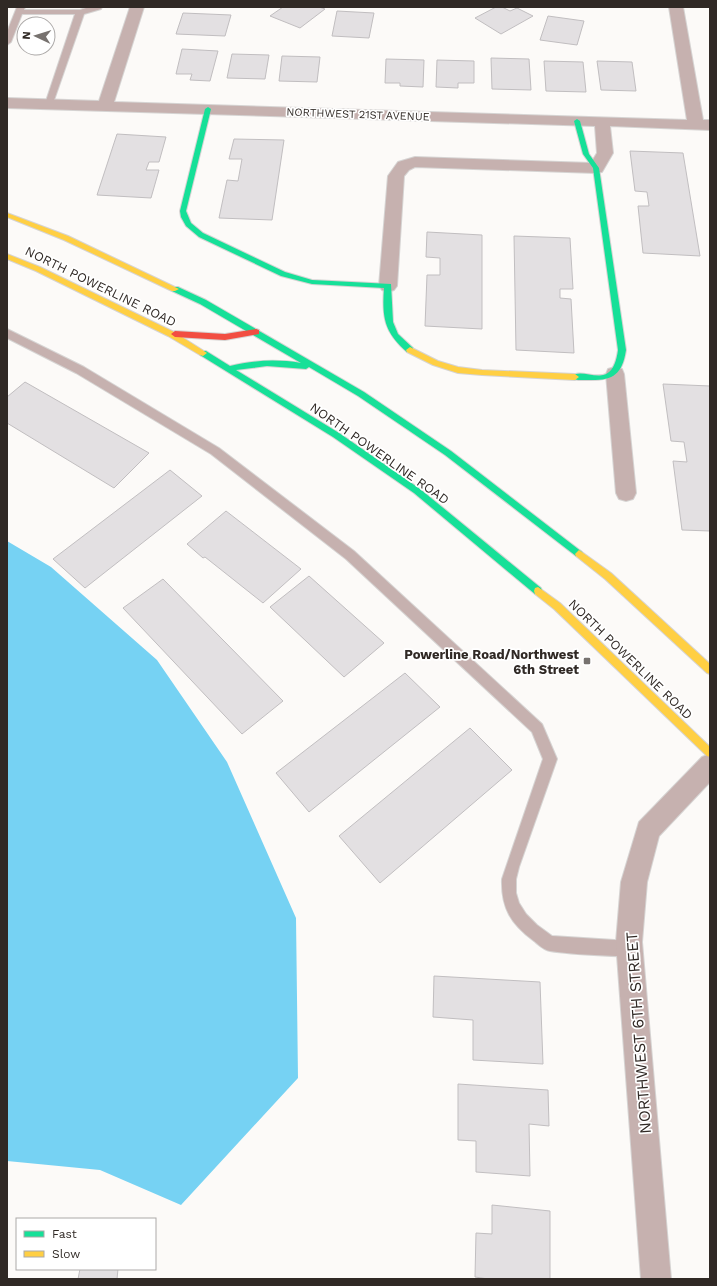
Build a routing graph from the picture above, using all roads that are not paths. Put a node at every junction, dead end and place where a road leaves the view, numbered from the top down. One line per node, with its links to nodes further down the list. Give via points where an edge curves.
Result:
1 (98, 7): 5 (lane)
2 (137, 7): 9 (street)
3 (676, 7): 13 (street)
4 (20, 9): 5 (lane); 6 (lane)
5 (80, 12): 8 (lane)
6 (7, 42)
7 (7, 103): 8 (street, NORTHWEST 21ST AVENUE)
8 (49, 104): 9 (street, NORTHWEST 21ST AVENUE)
9 (105, 106): 10 (street, NORTHWEST 21ST AVENUE)
10 (208, 109): 11 (street, NORTHWEST 21ST AVENUE); 17 (main road, via 183,211 188,224 201,235 298,279)
11 (577, 121): 12 (street, NORTHWEST 21ST AVENUE); 14 (main road, via 586,154)
12 (602, 122): 13 (street, NORTHWEST 21ST AVENUE); 14 (street, via 605,153)
13 (703, 125)
14 (596, 168): 17 (street, via 416,162 400,167 396,176); 23 (main road, via 622,350 621,362)
15 (7, 215): 18 (main road, NORTH POWERLINE ROAD, via 66,238 203,302)
16 (7, 256): 20 (main road, NORTH POWERLINE ROAD)
17 (388, 286): 23 (main road, via 386,313 391,332 411,351 442,368 464,372 603,378)
18 (256, 332): 20 (main road, via 226,338); 21 (main road, NORTH POWERLINE ROAD)
19 (7, 333): 28 (lane, via 80,370 215,451 350,555 537,728 550,760 512,867 509,879 512,906 521,919 549,943)
20 (172, 334): 22 (main road, NORTH POWERLINE ROAD)
21 (315, 368): 22 (main road, via 268,362 249,363); 25 (main road, NORTH POWERLINE ROAD, via 361,394 448,453 578,552 608,576)
22 (229, 369): 26 (main road, NORTH POWERLINE ROAD, via 336,435 417,492 557,606)
23 (615, 374): 24 (street)
24 (626, 493)
25 (710, 670)
26 (710, 753)
27 (710, 765): 28 (street, NORTHWEST 6TH STREET, via 648,830 634,882)
28 (630, 949): 29 (street, NORTHWEST 6TH STREET)
29 (656, 1279)

